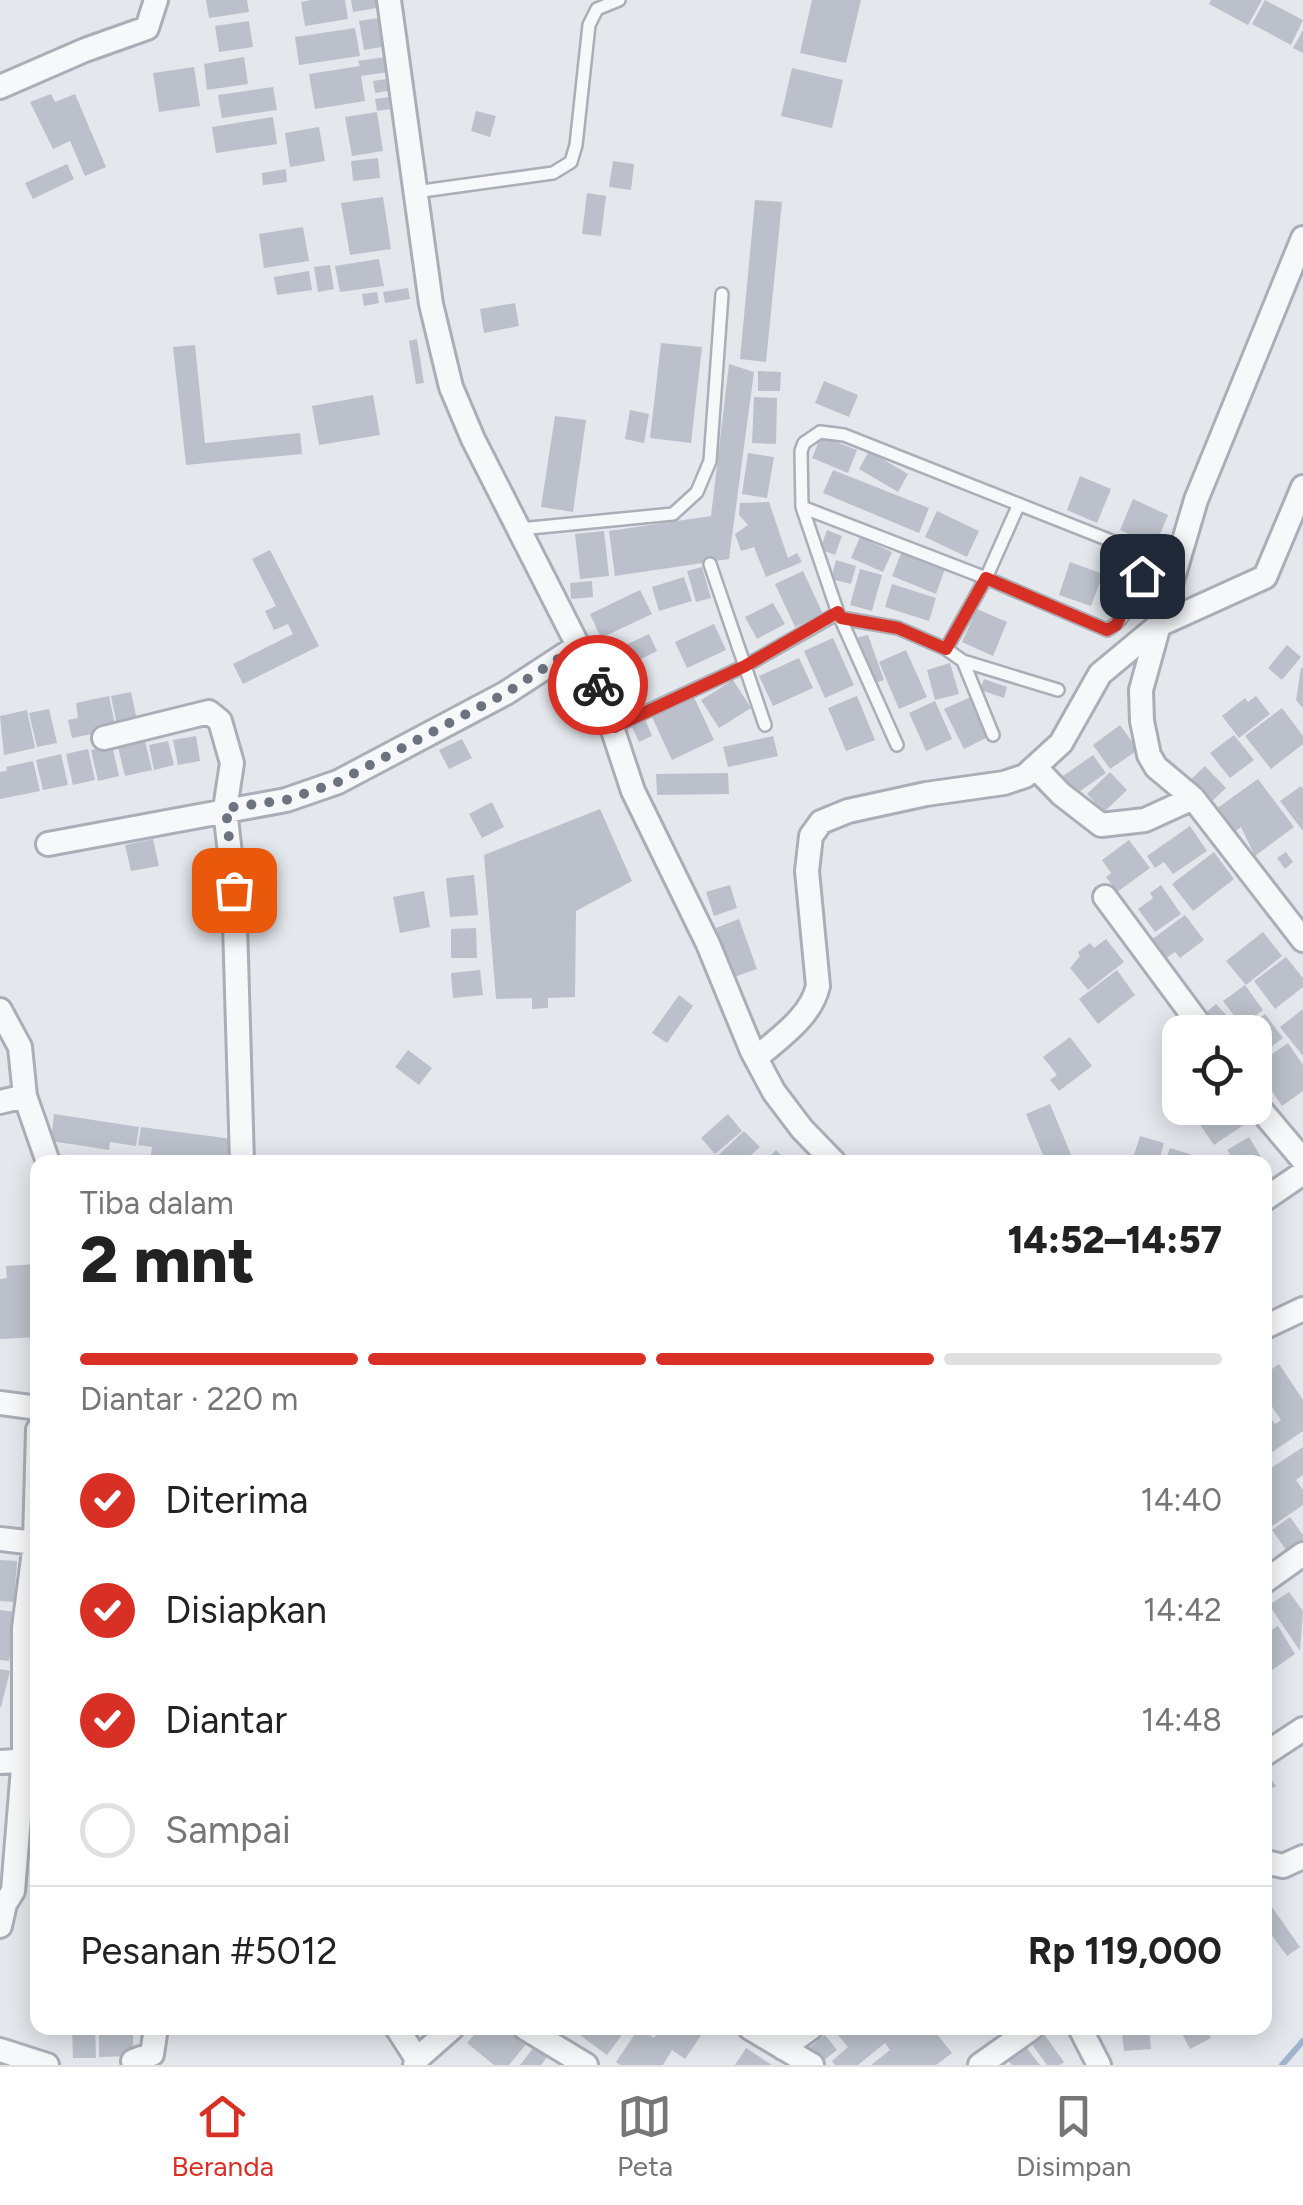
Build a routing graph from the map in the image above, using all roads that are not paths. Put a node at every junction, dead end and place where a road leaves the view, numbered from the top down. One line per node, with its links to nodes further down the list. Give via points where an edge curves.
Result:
1 (156, 0): 4 (street, via 147,28)
2 (390, 0): 5 (street)
3 (619, 0): 5 (lane, via 597,9 589,25 571,162 554,172)
4 (0, 87)
5 (416, 192): 11 (street, via 431,304 451,387)
6 (1303, 238): 15 (street, via 1196,500)
7 (722, 294): 11 (lane, via 710,462 697,492 673,514)
8 (1303, 487): 15 (street, via 1265,577)
9 (1020, 504): 10 (lane, via 820,432 801,451); 13 (lane); 13 (lane, via 1131,549 1144,566 1138,588 1107,630)
10 (802, 507): 13 (lane); 14 (lane)
11 (520, 529): 16 (street)
12 (710, 564): 19 (lane)
13 (986, 578): 17 (lane)
14 (838, 612): 17 (lane); 19 (lane); 25 (lane)
15 (1159, 624): 26 (street, via 1100,674 1061,743); 27 (street, via 1141,690 1145,741 1156,767)
16 (578, 646): 22 (street); 28 (street, via 506,693 338,782 286,800)
17 (946, 649): 18 (lane)
18 (963, 661): 20 (lane); 23 (lane)
19 (745, 666): 21 (lane); 22 (lane)
20 (1058, 690)
21 (765, 725)
22 (614, 727): 34 (street, via 633,791)
23 (993, 735)
24 (104, 738): 28 (street, via 216,715 232,764)
25 (897, 745)
26 (1036, 768): 27 (street, via 1101,826 1145,820); 34 (street, via 1004,783 926,794 820,822 811,836 807,872 815,999)
27 (1193, 798): 31 (street)
28 (226, 808): 29 (street); 39 (street)
29 (48, 844)
30 (1105, 898): 33 (street)
31 (1303, 940)
32 (0, 1010): 35 (street, via 20,1046)
33 (1193, 1015)
34 (756, 1058): 40 (street, via 774,1092)
35 (25, 1096): 36 (street); 38 (street)
36 (0, 1102)
37 (1272, 1124): 41 (street)
38 (46, 1155)
39 (242, 1155)
40 (827, 1155)
41 (1303, 1160)
42 (1303, 1173): 43 (street)
43 (1272, 1193)
44 (1303, 1309): 45 (street)
45 (1272, 1323)
46 (0, 1402): 47 (street)
47 (30, 1407)
48 (0, 1538): 49 (street)
49 (30, 1541)
50 (1303, 1554): 51 (street)
51 (1272, 1576)
52 (30, 1585): 55 (street)
53 (1303, 1729): 54 (street)
54 (1272, 1749)
55 (24, 1756): 56 (street); 59 (street, via 13,1891)
56 (0, 1762)
57 (1303, 1857): 58 (street)
58 (1272, 1863)
59 (2, 1912)
60 (155, 2035): 70 (street, via 152,2054)
61 (401, 2035): 71 (street)
62 (445, 2035): 71 (street)
63 (536, 2035): 73 (street)
64 (762, 2035): 68 (street)
65 (802, 2035): 68 (street)
66 (1022, 2035): 75 (street)
67 (1084, 2035): 76 (street)
68 (783, 2048): 74 (street)
69 (0, 2050): 72 (street)
70 (133, 2061)
71 (416, 2062)
72 (46, 2065)
73 (586, 2065)
74 (812, 2065)
75 (980, 2065)
76 (1099, 2065)

